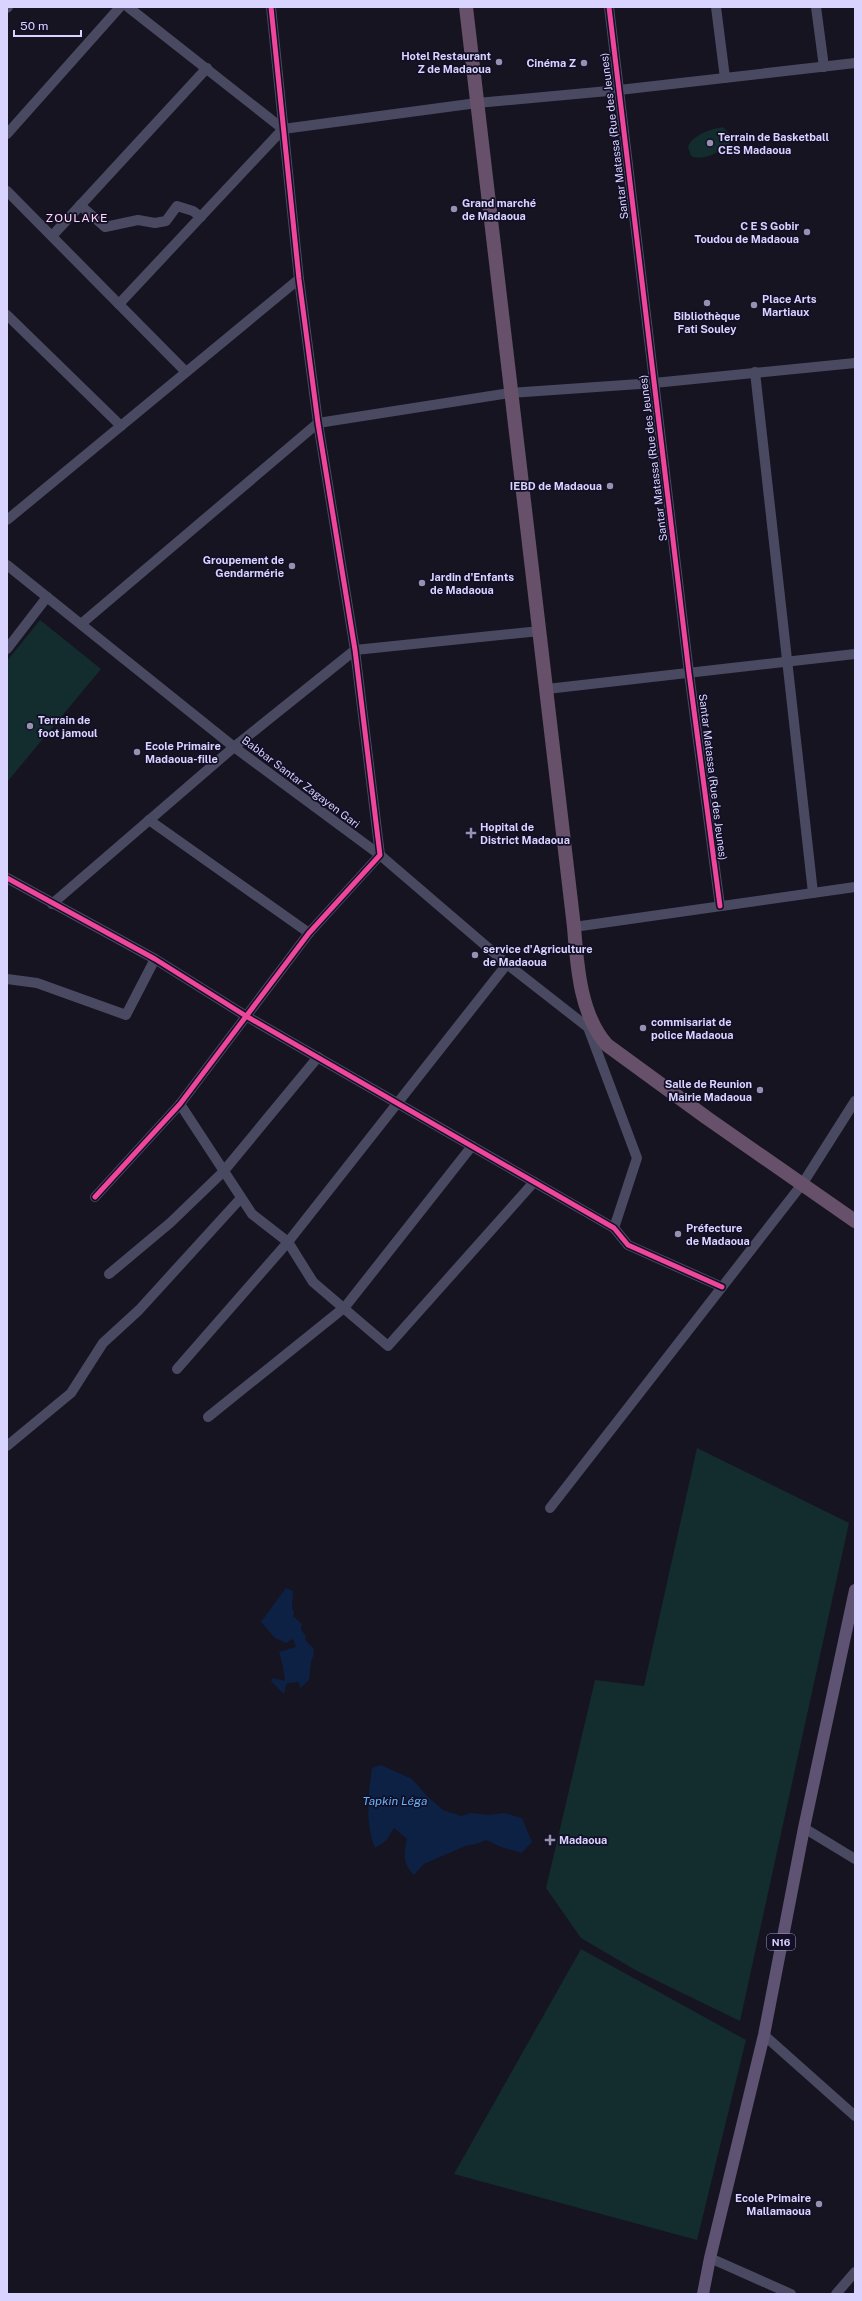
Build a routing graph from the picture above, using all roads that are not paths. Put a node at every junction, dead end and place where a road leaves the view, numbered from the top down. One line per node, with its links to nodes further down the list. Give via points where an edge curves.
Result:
1 (120, 7): 15 (street)
2 (128, 7): 10 (street)
3 (271, 7): 14 (street)
4 (466, 7): 13 (highway)
5 (609, 7): 12 (street, Santar Matassa (Rue des Jeunes))
6 (716, 7): 11 (street)
7 (816, 7): 9 (street)
8 (855, 63): 9 (street)
9 (824, 67): 11 (street)
10 (207, 68): 14 (street); 17 (street)
11 (725, 78): 12 (street)
12 (619, 90): 13 (street); 26 (street, Santar Matassa (Rue des Jeunes))
13 (477, 103): 14 (street); 27 (highway)
14 (283, 129): 18 (street); 20 (street)
15 (7, 134)
16 (7, 191): 19 (street)
17 (80, 205): 18 (street, via 105,227 138,220 154,223 166,221 177,206 193,211); 19 (street)
18 (201, 217): 21 (street)
19 (52, 236): 21 (street)
20 (299, 279): 24 (street); 28 (street)
21 (119, 304): 24 (street)
22 (7, 315): 29 (street)
23 (855, 363): 25 (street)
24 (186, 372): 29 (street)
25 (755, 372): 26 (street); 38 (street)
26 (654, 383): 27 (street); 39 (street, Santar Matassa (Rue des Jeunes))
27 (510, 393): 28 (street); 34 (highway)
28 (318, 423): 33 (street); 36 (street)
29 (121, 426): 30 (street)
30 (7, 520)
31 (7, 565): 32 (street, Babbar Santar Zagayen Gari)
32 (47, 597): 33 (street, Babbar Santar Zagayen Gari); 35 (street)
33 (81, 624): 41 (street, Babbar Santar Zagayen Gari)
34 (540, 631): 36 (street); 40 (highway)
35 (7, 649)
36 (355, 650): 41 (street); 43 (street)
37 (855, 654): 38 (street)
38 (786, 662): 39 (street); 46 (street)
39 (689, 673): 40 (street); 48 (street, Santar Matassa (Rue des Jeunes))
40 (547, 689): 49 (highway)
41 (234, 747): 42 (street); 43 (street, Babbar Santar Zagayen Gari)
42 (149, 820): 47 (street); 50 (street)
43 (380, 855): 50 (street); 52 (street, Babbar Santar Zagayen Gari)
44 (7, 878): 47 (street)
45 (855, 887): 46 (street)
46 (813, 892): 48 (street)
47 (52, 904): 51 (street)
48 (720, 906): 49 (street)
49 (574, 927): 55 (highway, via 577,964)
50 (309, 933): 54 (street)
51 (155, 959): 53 (street, via 126,1015 37,983); 54 (street)
52 (507, 964): 55 (street, Babbar Santar Zagayen Gari); 59 (street)
53 (7, 979)
54 (246, 1016): 56 (street); 58 (street)
55 (594, 1033): 63 (highway, via 708,1118); 67 (street, via 637,1158)
56 (318, 1057): 59 (street); 61 (street)
57 (855, 1101): 63 (street)
58 (180, 1104): 61 (street); 64 (street)
59 (398, 1104): 60 (street); 68 (street)
60 (472, 1146): 62 (street); 71 (street)
61 (223, 1172): 65 (street); 69 (street, via 170,1223)
62 (534, 1182): 67 (street); 71 (street, via 388,1346)
63 (803, 1183): 66 (highway); 70 (street)
64 (95, 1197)
65 (241, 1198): 68 (street, via 252,1214); 74 (street, via 139,1310 103,1343 71,1393)
66 (855, 1221)
67 (614, 1228): 70 (street, via 628,1245)
68 (288, 1242): 71 (street, via 313,1282); 72 (street)
69 (109, 1274)
70 (722, 1287): 75 (street)
71 (345, 1307): 73 (street)
72 (177, 1369)
73 (208, 1417)
74 (7, 1446)
75 (550, 1508)
76 (855, 1590): 77 (main road, N16)
77 (804, 1828): 78 (street); 79 (main road, N16)
78 (855, 1859)
79 (764, 2035): 80 (street); 81 (main road, N16)
80 (855, 2116)
81 (710, 2258): 83 (main road, N16); 84 (street)
82 (855, 2272): 85 (street)
83 (703, 2294)
84 (791, 2294)
85 (836, 2294)

